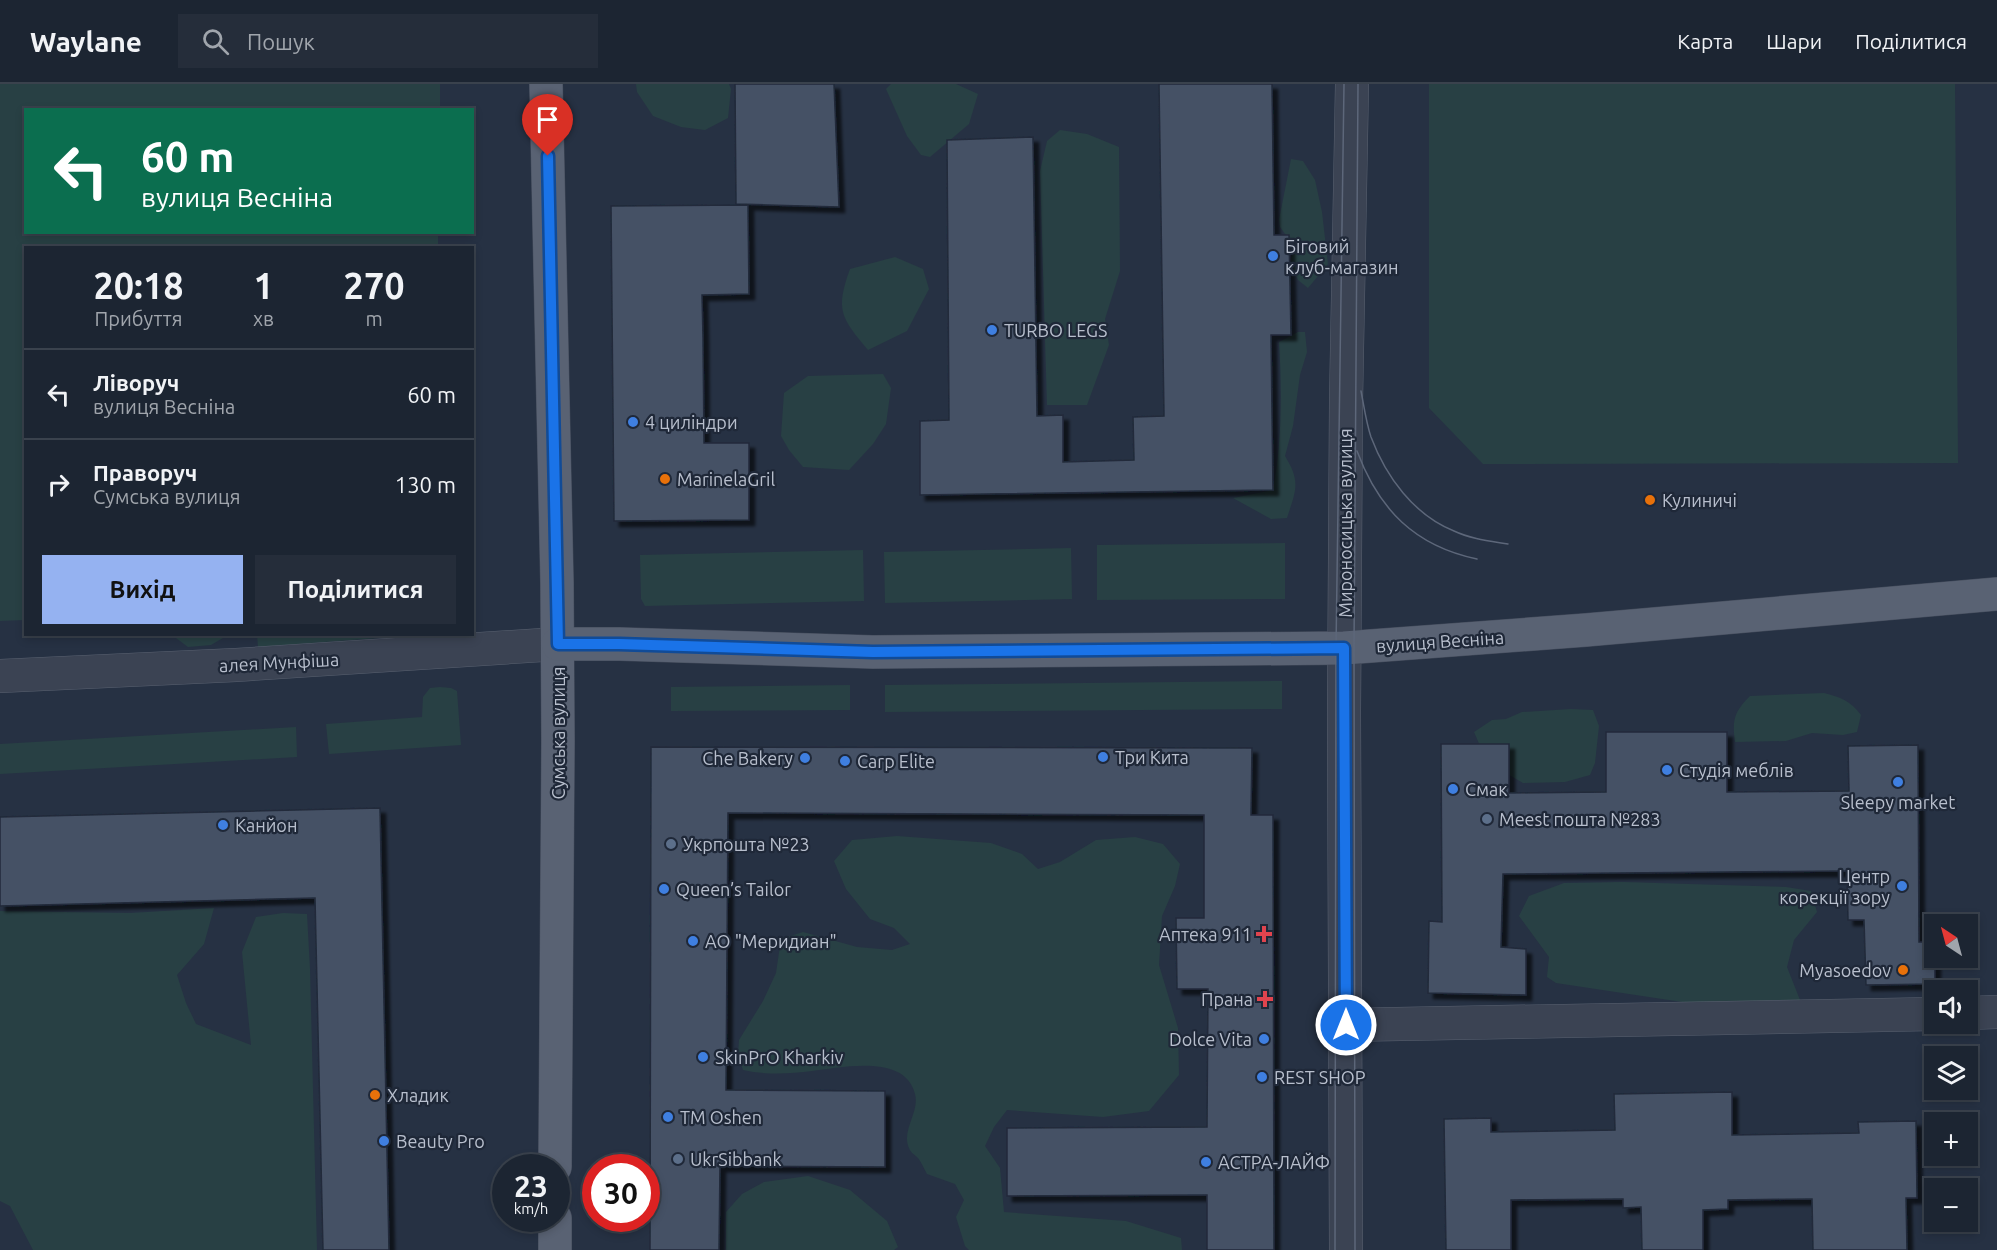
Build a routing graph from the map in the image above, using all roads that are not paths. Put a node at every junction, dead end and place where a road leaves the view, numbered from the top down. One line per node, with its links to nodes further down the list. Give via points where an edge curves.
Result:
1 (546, 84): 4 (main road, Сумська вулиця)
2 (1352, 84): 5 (street, Мироносицька вулиця)
3 (1997, 594): 5 (main road, вулиця Весніна)
4 (558, 644): 5 (main road, вулиця Весніна, via 873,652); 6 (street, алея Мунфіша); 11 (main road, Сумська вулиця)
5 (1344, 648): 10 (street, Мироносицька вулиця)
6 (0, 676)
7 (1997, 1012): 8 (street)
8 (1978, 1013)
9 (1924, 1014): 10 (street)
10 (1346, 1025): 14 (street, Мироносицька вулиця)
11 (555, 1154)
12 (555, 1232): 13 (main road)
13 (555, 1250)
14 (1346, 1250)

